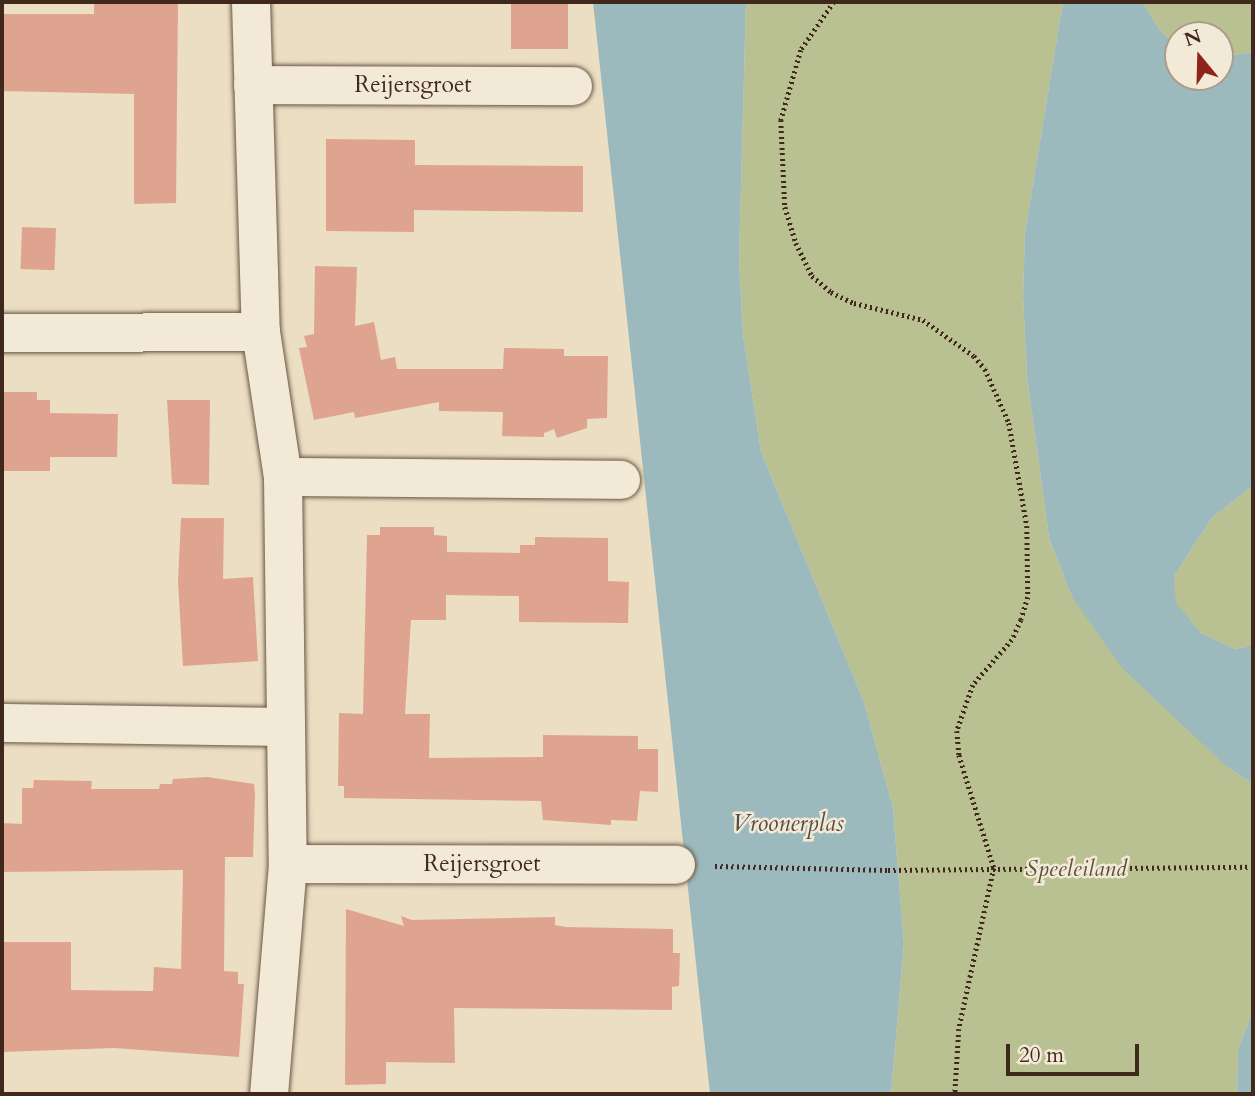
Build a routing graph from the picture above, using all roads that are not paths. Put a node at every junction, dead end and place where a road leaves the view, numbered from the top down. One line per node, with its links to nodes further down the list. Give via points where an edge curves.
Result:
1 (251, 2): 2 (street)
2 (253, 85): 3 (street, Reijersgroet); 4 (street)
3 (573, 86)
4 (261, 332): 5 (street); 6 (street)
5 (2, 333)
6 (283, 477): 7 (street); 9 (street)
7 (621, 480)
8 (2, 723): 9 (street)
9 (284, 727): 10 (street)
10 (288, 864): 11 (street, Reijersgroet); 12 (street)
11 (676, 865)
12 (269, 1094)

